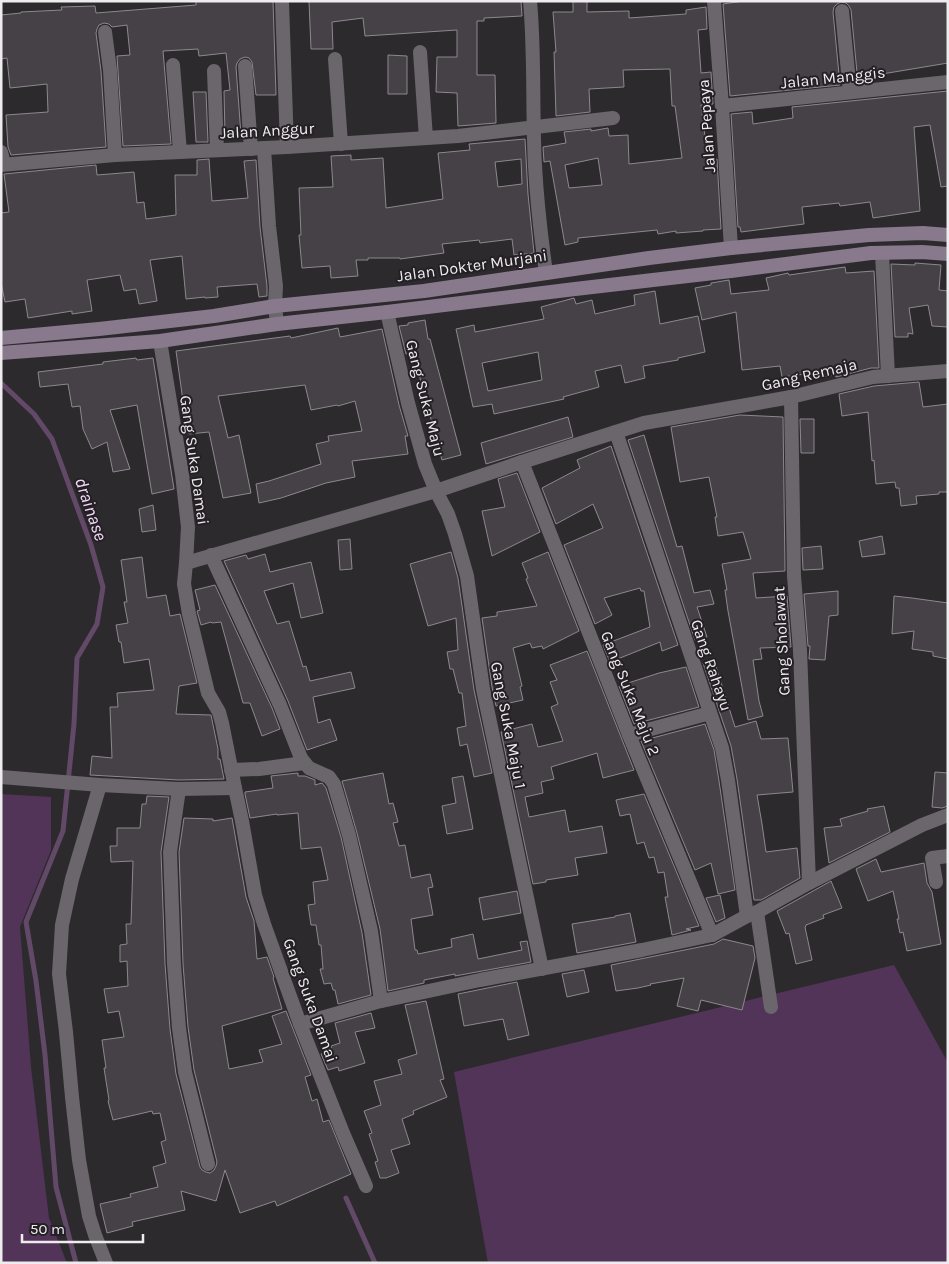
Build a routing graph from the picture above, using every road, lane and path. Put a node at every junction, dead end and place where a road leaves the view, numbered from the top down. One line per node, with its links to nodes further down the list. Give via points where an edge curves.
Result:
1 (530, 1): 15 (street)
2 (714, 1): 13 (street, Jalan Pepaya)
3 (282, 2): 18 (street)
4 (842, 11): 12 (street)
5 (105, 32): 22 (street)
6 (420, 52): 16 (street)
7 (335, 59): 17 (street)
8 (174, 64): 21 (street)
9 (245, 66): 19 (street)
10 (214, 71): 20 (street)
11 (948, 82): 12 (street, Jalan Manggis)
12 (850, 92): 13 (street, Jalan Manggis)
13 (722, 106): 25 (street, Jalan Pepaya)
14 (613, 118): 15 (street, Jalan Anggur)
15 (534, 126): 16 (street, Jalan Anggur); 28 (street)
16 (426, 138): 17 (street, Jalan Anggur)
17 (341, 144): 18 (street, Jalan Anggur)
18 (288, 147): 19 (street, Jalan Anggur)
19 (258, 149): 20 (street, Jalan Anggur); 31 (street, via 276,286)
20 (217, 150): 21 (street, Jalan Anggur)
21 (180, 152): 22 (street, Jalan Anggur)
22 (115, 155): 23 (street, Jalan Anggur)
23 (2, 160)
24 (948, 235): 25 (main road, Jalan Dokter Murjani, via 869,235)
25 (730, 248): 28 (main road, Jalan Dokter Murjani)
26 (882, 253): 27 (main road); 30 (main road); 40 (street)
27 (948, 254)
28 (546, 273): 29 (main road, Jalan Dokter Murjani)
29 (448, 287): 30 (main road); 31 (main road, Jalan Dokter Murjani)
30 (449, 304): 32 (main road)
31 (275, 306): 33 (street); 34 (main road, Jalan Dokter Murjani)
32 (387, 312): 33 (main road); 44 (street, Gang Suka Maju, via 410,412)
33 (277, 324): 36 (main road)
34 (55, 333): 35 (main road, Jalan Dokter Murjani); 37 (main road)
35 (1, 338)
36 (160, 341): 37 (main road); 46 (street, Gang Suka Damai, via 182,474 188,526)
37 (57, 349): 38 (main road)
38 (1, 354)
39 (948, 371): 40 (street, Gang Remaja)
40 (888, 376): 41 (street, Gang Remaja)
41 (791, 397): 42 (street, Gang Remaja); 58 (street, Gang Sholawat, via 794,576)
42 (616, 432): 43 (street, Gang Remaja); 47 (street, Gang Rahayu)
43 (522, 462): 44 (street, Gang Remaja); 48 (street, Gang Suka Maju 2)
44 (436, 492): 45 (street, Gang Remaja); 61 (street, Gang Suka Maju 1, via 448,514 467,576 483,689)
45 (211, 555): 46 (street, Gang Remaja); 49 (street)
46 (186, 563): 50 (street, Gang Suka Damai, via 184,584 189,614 208,693 222,723)
47 (710, 714): 48 (street); 59 (street, Gang Rahayu, via 722,748)
48 (629, 735): 60 (street, Gang Suka Maju 2)
49 (304, 762): 50 (street); 62 (street, via 309,768 329,777 334,784 371,931)
50 (231, 770): 53 (street, Gang Suka Damai)
51 (1, 777): 52 (street)
52 (100, 785): 54 (street); 67 (street, via 62,925 59,974 81,1169 94,1235)
53 (234, 788): 54 (street); 64 (street, Gang Suka Damai, via 255,895)
54 (179, 789): 65 (street, via 170,857 175,982 186,1072)
55 (948, 815): 58 (street)
56 (948, 856): 57 (street, via 932,858)
57 (936, 882)
58 (809, 883): 59 (street)
59 (752, 914): 60 (street); 63 (street, Gang Rahayu)
60 (712, 934): 61 (street)
61 (542, 969): 62 (street)
62 (381, 1001): 64 (street)
63 (771, 1007)
64 (300, 1024): 66 (street, Gang Suka Damai)
65 (208, 1164)
66 (366, 1186)
67 (106, 1263)

